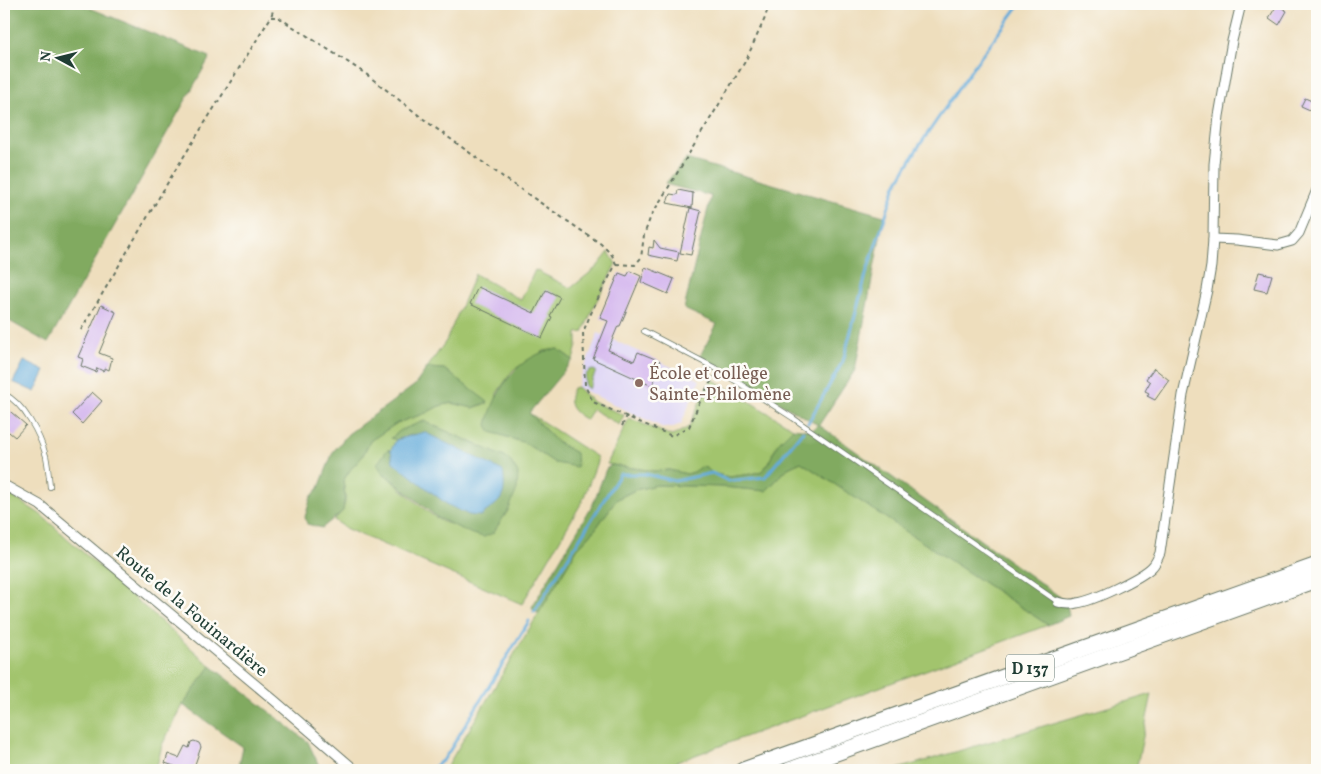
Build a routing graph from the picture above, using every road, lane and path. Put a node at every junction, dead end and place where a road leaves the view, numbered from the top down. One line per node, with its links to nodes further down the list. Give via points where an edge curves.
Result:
1 (275, 4): 4 (path)
2 (769, 4): 7 (path, via 746,60 652,216 644,235 642,258 635,265)
3 (1241, 4): 6 (street, via 1219,116 1214,164)
4 (271, 17): 7 (path, via 278,17 366,74 494,171 602,244); 8 (path)
5 (1317, 190): 6 (street, via 1299,233 1292,241 1278,245)
6 (1213, 240): 18 (street, via 1207,290 1183,395 1160,554 1143,574 1112,590 1078,603)
7 (616, 264): 12 (path, via 583,332 586,386 593,402)
8 (81, 330)
9 (644, 331): 10 (lane)
10 (717, 369): 12 (path, via 689,427 672,436); 18 (lane, via 807,427)
11 (4, 394): 15 (lane, via 28,414 46,456)
12 (627, 416): 13 (path)
13 (622, 426)
14 (4, 485): 20 (street, Route de la Fouinardière, via 40,505)
15 (50, 487)
16 (1317, 565): 21 (highway, D 137)
17 (1317, 580): 22 (highway, D 137)
18 (1058, 602)
19 (1128, 763): 23 (path)
20 (355, 770)
21 (743, 770)
22 (789, 770)
23 (1125, 770)

